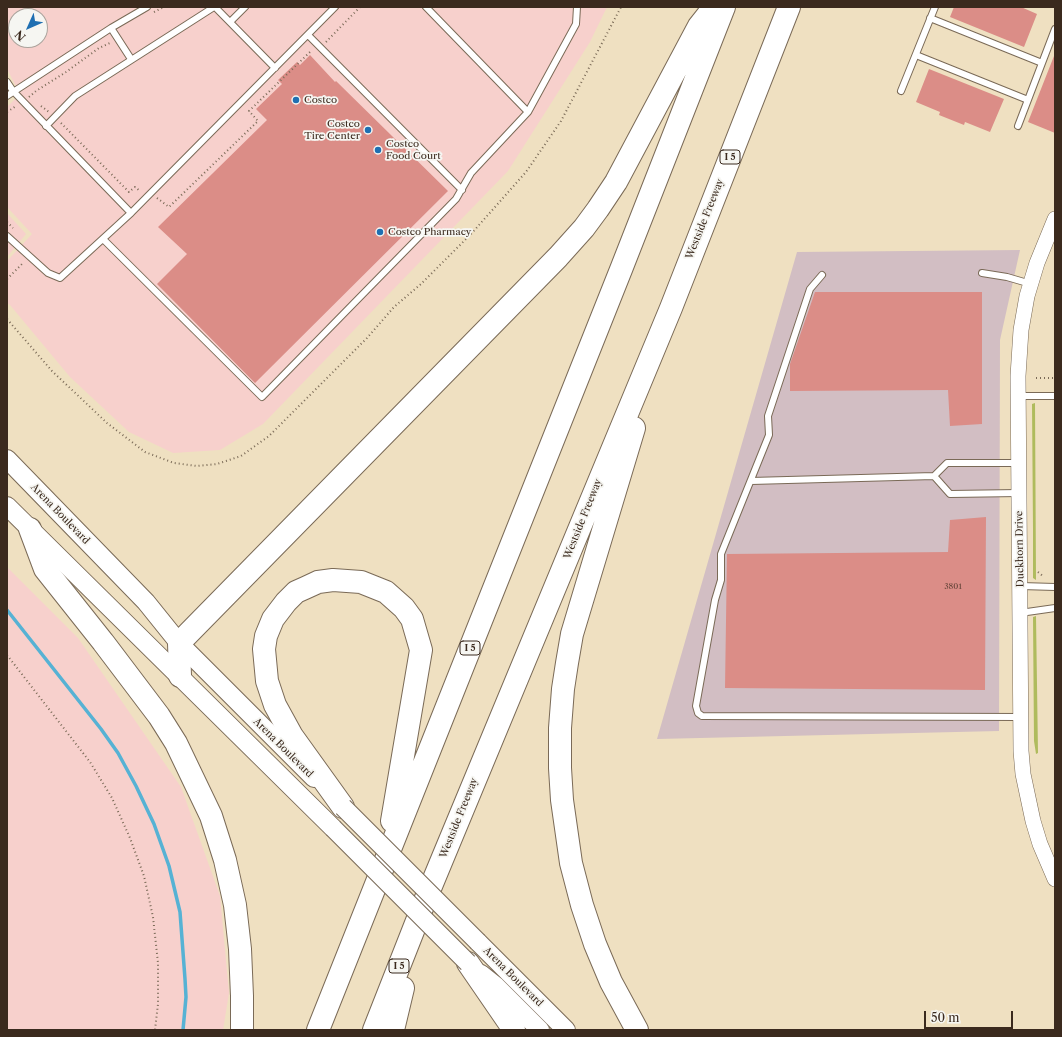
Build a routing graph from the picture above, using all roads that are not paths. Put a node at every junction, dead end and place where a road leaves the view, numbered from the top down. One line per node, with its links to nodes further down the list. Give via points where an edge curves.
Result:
1 (147, 7): 13 (lane)
2 (214, 7): 12 (lane); 17 (lane)
3 (245, 7): 12 (lane)
4 (336, 7): 15 (lane)
5 (426, 7): 25 (lane)
6 (577, 7): 25 (lane, via 576,24)
7 (714, 7): 50 (highway, via 699,26 616,182 584,228)
8 (724, 7): 54 (highway, I 5)
9 (789, 7): 36 (highway, Westside Freeway / I 5)
10 (935, 7): 11 (lane)
11 (930, 18): 16 (lane); 18 (lane)
12 (230, 22): 19 (lane)
13 (111, 28): 17 (lane); 22 (lane)
14 (1055, 29): 18 (lane)
15 (308, 35): 19 (lane); 28 (lane)
16 (916, 55): 21 (lane); 24 (lane)
17 (131, 59): 26 (lane, via 75,96)
18 (1042, 63): 24 (lane)
19 (275, 68): 29 (lane)
20 (7, 82): 22 (lane)
21 (901, 90)
22 (13, 91): 23 (lane); 26 (lane)
23 (7, 96)
24 (1028, 100): 27 (lane)
25 (528, 112): 28 (lane, via 471,173)
26 (46, 126): 29 (lane)
27 (1018, 126)
28 (462, 190): 32 (lane, via 262,397)
29 (131, 213): 32 (lane)
30 (1055, 218): 35 (street, Duckhorn Drive)
31 (8, 238): 32 (lane, via 48,272 60,278)
32 (103, 239)
33 (982, 273): 35 (lane)
34 (822, 275): 42 (lane, via 810,289 768,416 769,435)
35 (1031, 284): 37 (street, Duckhorn Drive, via 1021,330)
36 (671, 308): 56 (highway, Westside Freeway / I 5); 65 (highway, via 572,634 566,663 560,728 562,800 571,863 578,891 595,944)
37 (1018, 396): 38 (lane); 40 (street, Duckhorn Drive)
38 (1055, 396)
39 (7, 459): 50 (main road, Arena Boulevard, via 146,602)
40 (1019, 463): 41 (lane, via 947,463); 43 (street, Duckhorn Drive)
41 (934, 476): 42 (lane); 43 (lane, via 950,494)
42 (751, 481): 52 (lane, via 721,554 722,580 715,600 696,706 698,713 702,716)
43 (1019, 493): 46 (street, Duckhorn Drive)
44 (7, 506): 45 (main road, Arena Boulevard)
45 (30, 529): 51 (main road, Arena Boulevard); 58 (highway, via 45,569 159,716 176,744 211,816 225,860 235,905 240,949)
46 (1020, 586): 47 (lane); 49 (street, Duckhorn Drive)
47 (1055, 587)
48 (1055, 608): 49 (lane)
49 (1020, 613): 52 (street, Duckhorn Drive)
50 (179, 643): 51 (highway); 53 (main road, Arena Boulevard)
51 (180, 676): 57 (main road, Arena Boulevard, bridge)
52 (1021, 717): 55 (street, Duckhorn Drive, via 1027,798 1040,844)
53 (343, 807): 54 (highway, via 292,736 275,705 267,681 264,649 273,619 286,602 304,588 318,582 333,580 361,582 386,592 412,618 421,650); 64 (main road, Arena Boulevard, bridge)
54 (385, 864): 59 (highway, I 5)
55 (1055, 880)
56 (424, 903): 60 (highway, Westside Freeway / I 5); 61 (highway)
57 (468, 963): 62 (highway); 63 (main road, Arena Boulevard, via 496,986)
58 (242, 1030)
59 (318, 1030)
60 (374, 1030)
61 (393, 1030)
62 (514, 1030)
63 (540, 1030)
64 (566, 1030)
65 (637, 1030)

